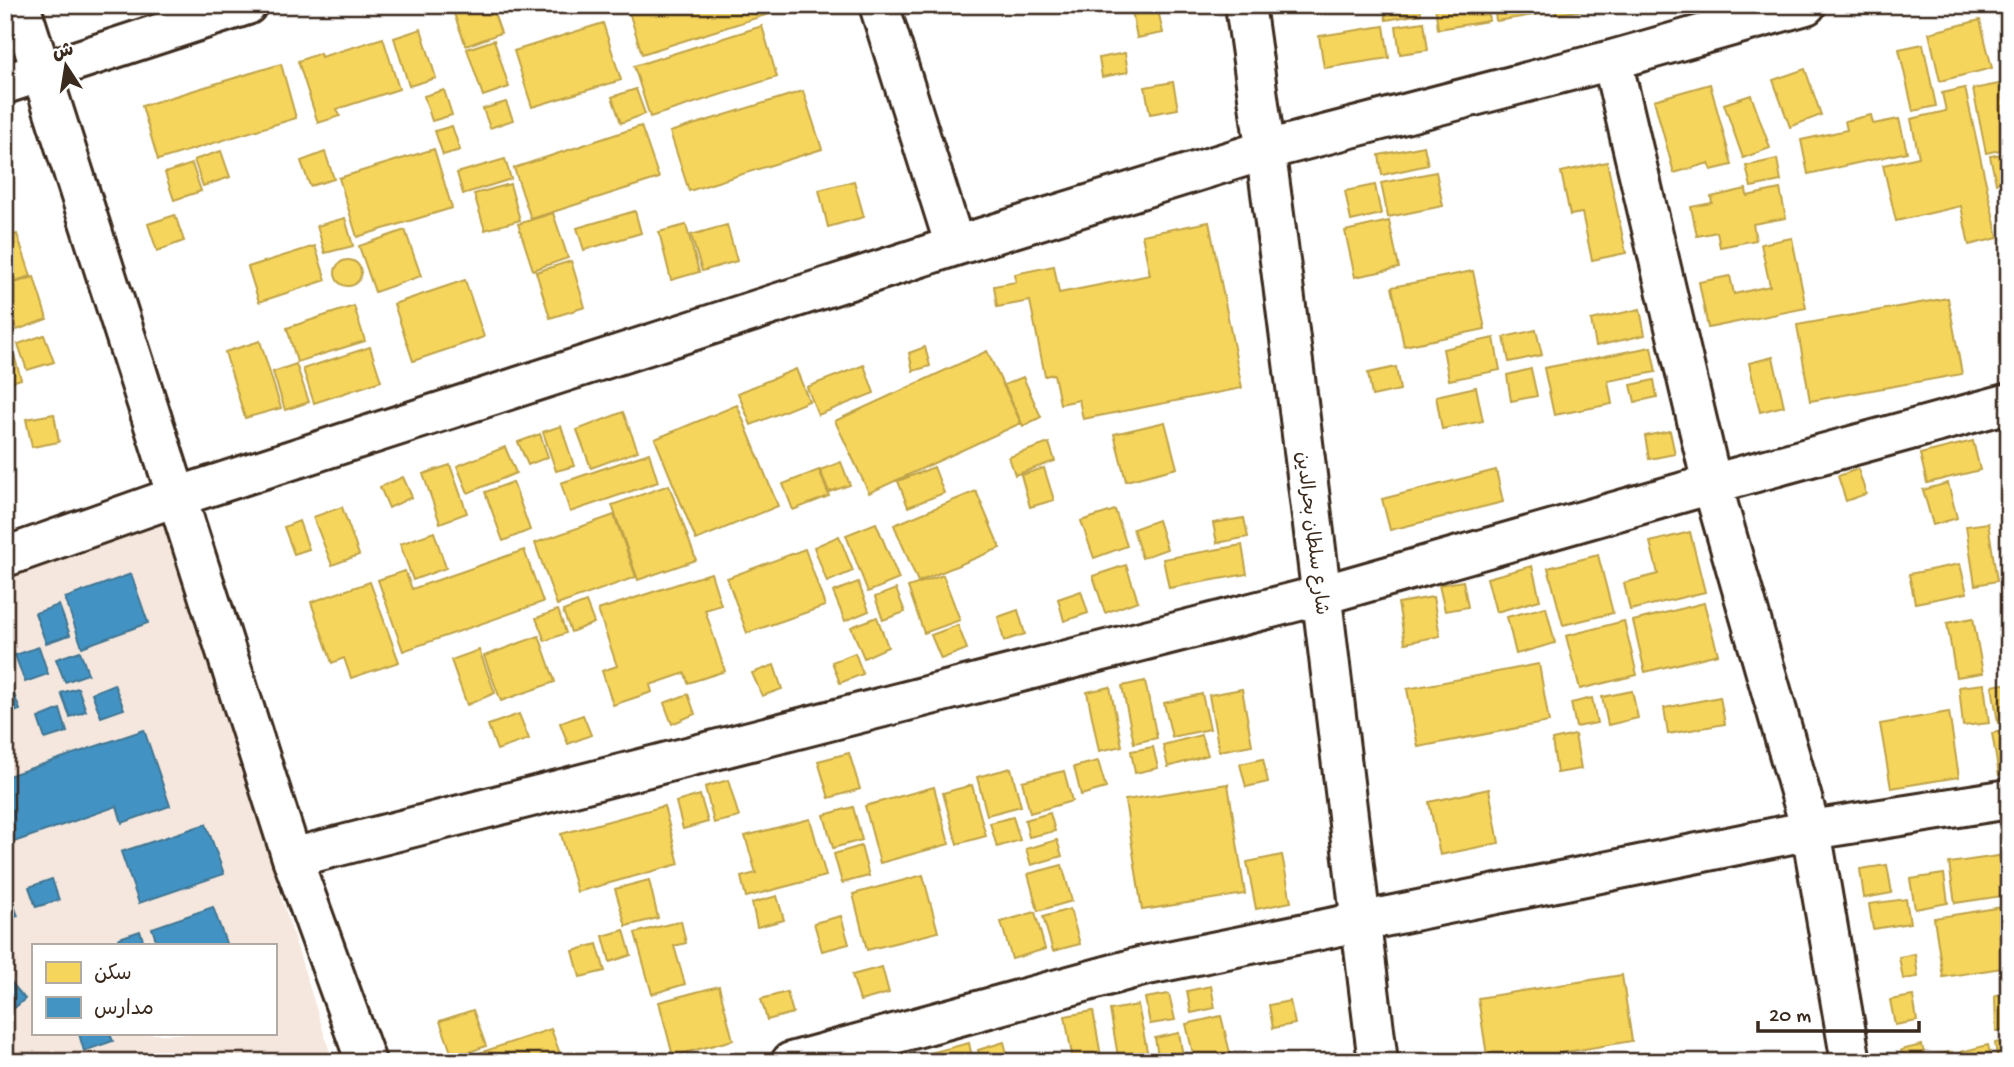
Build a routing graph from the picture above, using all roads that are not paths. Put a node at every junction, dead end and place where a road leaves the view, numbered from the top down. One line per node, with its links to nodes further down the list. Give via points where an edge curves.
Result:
1 (20, 5): 7 (street)
2 (247, 5): 7 (street)
3 (879, 5): 10 (street)
4 (1245, 5): 9 (street, شارع سلطان بحرالدين)
5 (1806, 5): 6 (street)
6 (1612, 60): 9 (street); 12 (street)
7 (43, 71): 8 (street); 13 (street)
8 (5, 84)
9 (1266, 150): 10 (street); 15 (street, شارع سلطان بحرالدين)
10 (955, 246): 13 (street)
11 (2009, 404): 12 (street)
12 (1712, 484): 15 (street); 17 (street)
13 (176, 498): 14 (street); 18 (street)
14 (5, 557)
15 (1322, 595): 18 (street); 19 (street, شارع سلطان بحرالدين)
16 (2009, 799): 17 (street)
17 (1811, 830): 19 (street); 23 (street)
18 (292, 858): 20 (street)
19 (1360, 921): 21 (street, via 1143,965); 22 (street, شارع سلطان بحرالدين)
20 (366, 1062)
21 (791, 1062)
22 (1378, 1062)
23 (1851, 1062)

